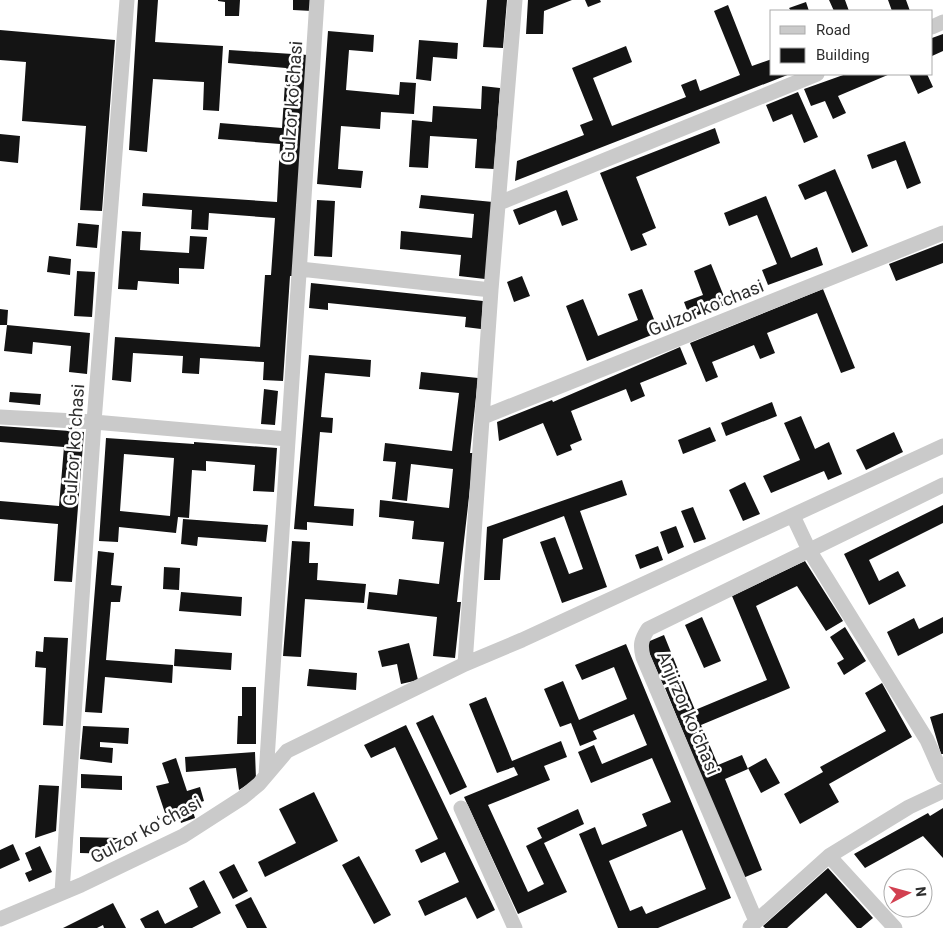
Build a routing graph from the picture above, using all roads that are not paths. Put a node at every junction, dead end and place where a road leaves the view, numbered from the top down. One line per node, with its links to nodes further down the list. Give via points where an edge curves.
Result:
1 (127, 0): 11 (street, Gulzor koʻchasi)
2 (317, 0): 7 (street, Gulzor koʻchasi)
3 (515, 0): 5 (street)
4 (814, 75): 5 (street)
5 (498, 204): 8 (street)
6 (943, 233): 10 (street, Gulzor koʻchasi)
7 (300, 269): 8 (street); 12 (street, Gulzor koʻchasi)
8 (491, 290): 10 (street)
9 (0, 417): 11 (street)
10 (483, 417): 17 (street)
11 (94, 422): 12 (street); 23 (street, Gulzor koʻchasi)
12 (287, 439): 18 (street, Gulzor koʻchasi)
13 (943, 446): 15 (street, Gulzor koʻchasi)
14 (943, 485): 16 (street, Anjirzor koʻchasi)
15 (793, 516): 16 (street); 17 (street, Gulzor koʻchasi)
16 (809, 550): 19 (street, via 927,740); 25 (street, Anjirzor koʻchasi, via 648,629 640,647)
17 (465, 664): 18 (street, Gulzor koʻchasi, via 287,751)
18 (266, 775): 23 (street, Gulzor koʻchasi, via 242,798 183,836)
19 (943, 776)
20 (943, 791): 22 (street, Anjirzor koʻchasi, via 909,807)
21 (460, 808): 26 (street)
22 (829, 856): 25 (street, Anjirzor koʻchasi); 27 (street)
23 (62, 892): 24 (street, Gulzor koʻchasi)
24 (0, 919)
25 (753, 924)
26 (515, 928)
27 (895, 928)

